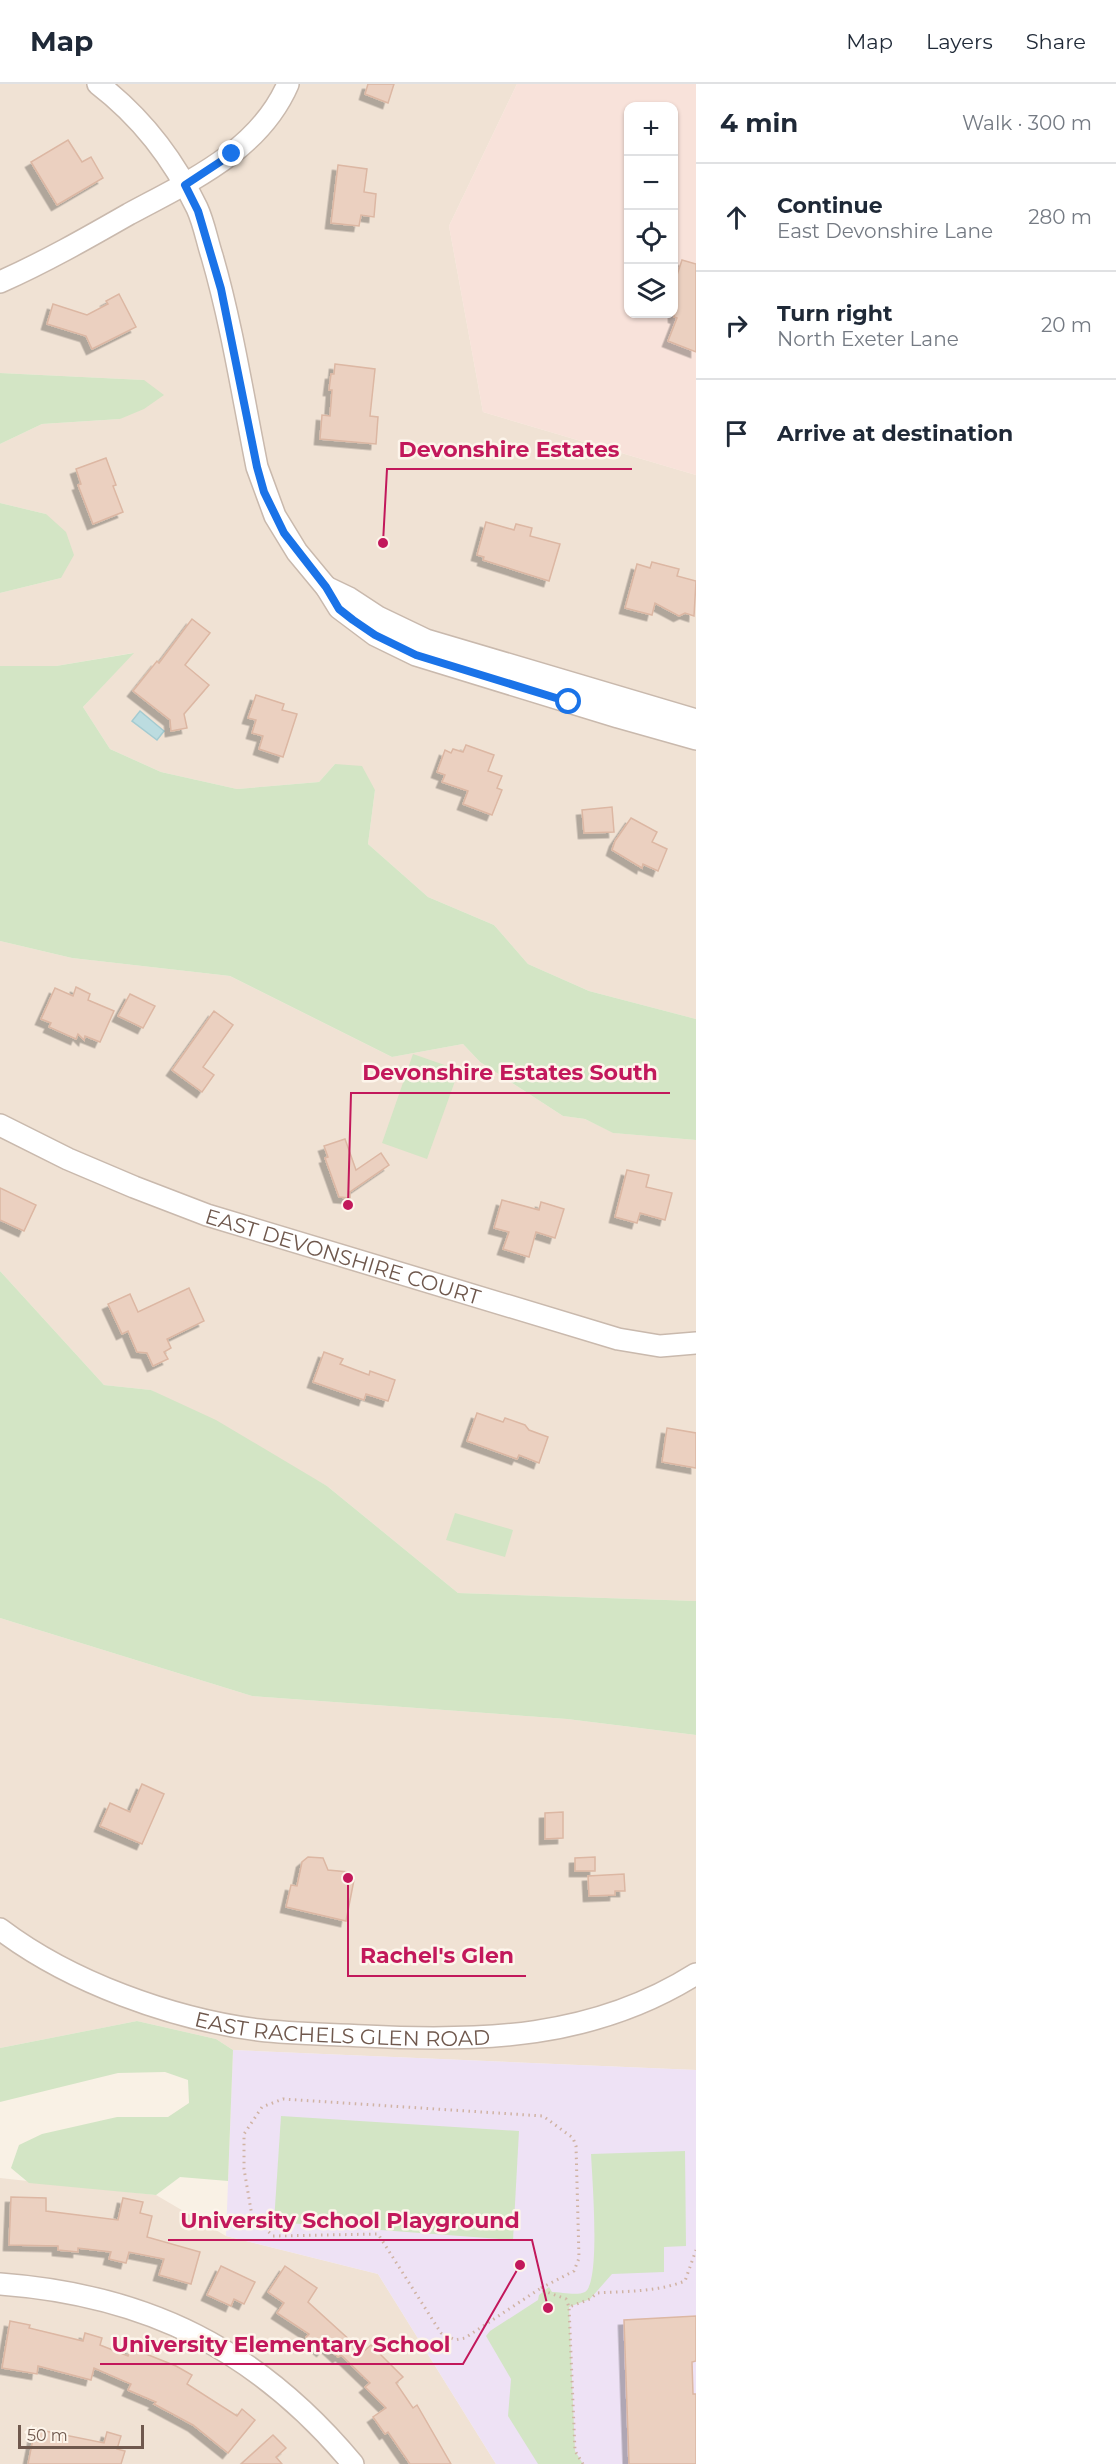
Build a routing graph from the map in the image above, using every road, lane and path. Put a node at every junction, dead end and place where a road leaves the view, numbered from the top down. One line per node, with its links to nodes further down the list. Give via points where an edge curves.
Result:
1 (99, 84): 3 (street, via 145,128)
2 (288, 84): 3 (street, via 246,143)
3 (185, 185): 4 (street); 5 (street, via 198,211 221,289 264,492 284,533)
4 (0, 282)
5 (326, 587): 6 (street, via 378,618 426,640); 7 (street, via 339,609 353,620 416,655)
6 (696, 720)
7 (696, 738)
8 (0, 1125): 9 (street, EAST DEVONSHIRE COURT, via 68,1159 173,1203 261,1232 618,1339 660,1346)
9 (696, 1343)
10 (0, 1929): 11 (street, EAST RACHELS GLEN ROAD, via 105,1988 211,2022 261,2030 404,2038 531,2032 577,2025 634,2007)
11 (696, 1974)
12 (696, 2250): 15 (path, via 684,2281 670,2287 597,2293)
13 (0, 2284): 16 (street, via 59,2290 115,2302 192,2332 241,2360 285,2393)
14 (541, 2288): 14 (path, via 465,2338 455,2340 441,2333 378,2234 273,2235 252,2216 244,2169 244,2134 262,2107 283,2099 543,2116 573,2138 576,2146 579,2258 574,2271); 15 (path, via 566,2299)
15 (569, 2307): 17 (path, via 575,2451)
16 (353, 2464)
17 (583, 2464)

